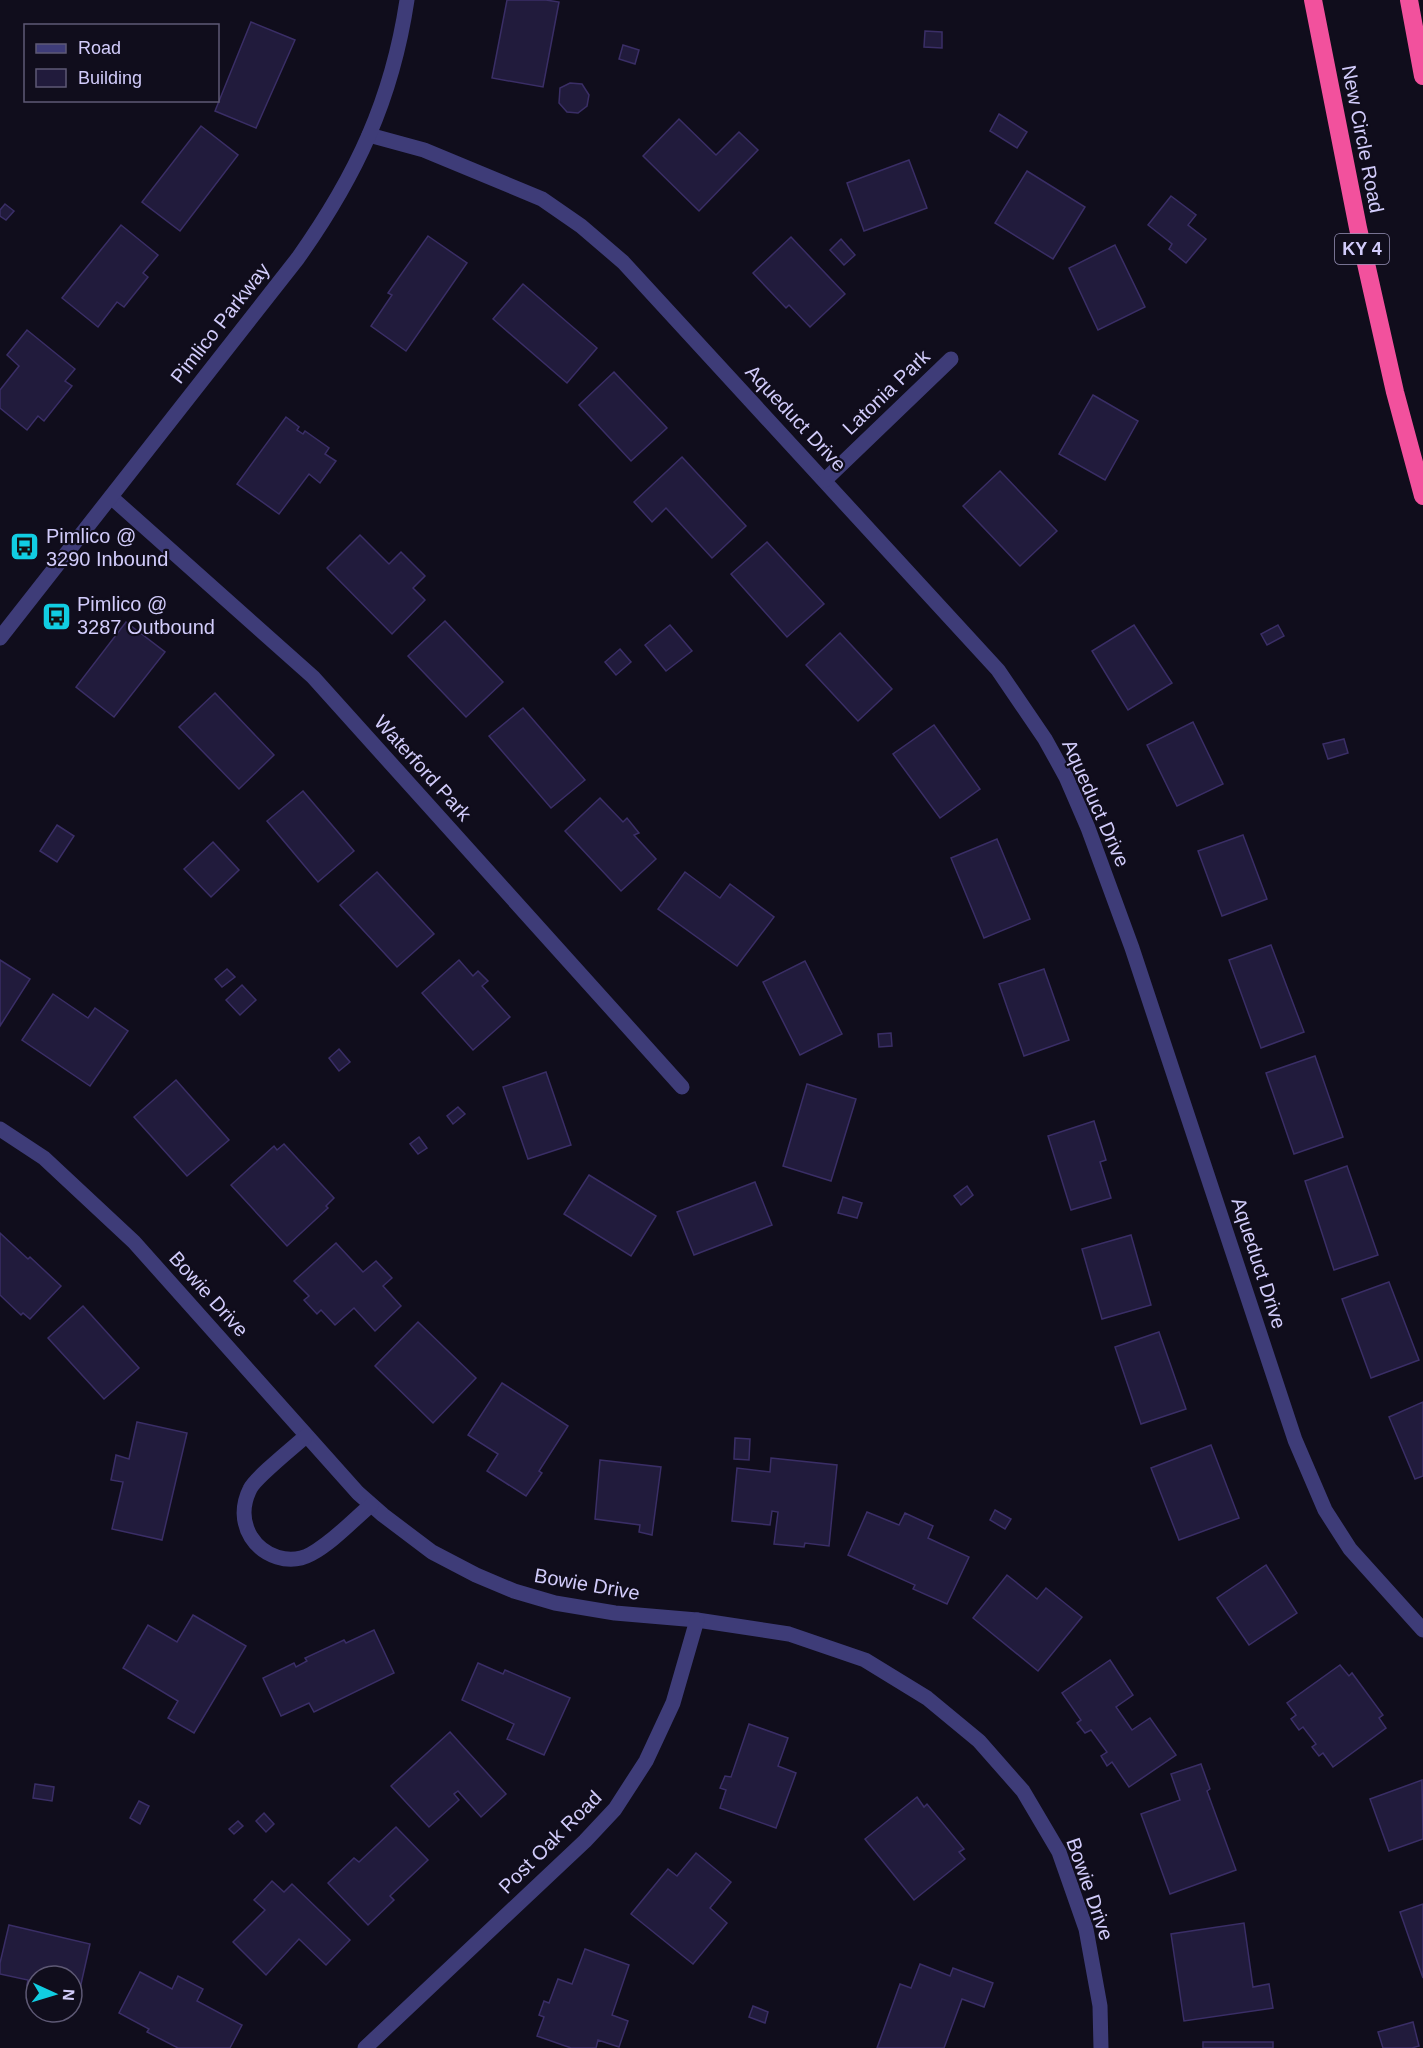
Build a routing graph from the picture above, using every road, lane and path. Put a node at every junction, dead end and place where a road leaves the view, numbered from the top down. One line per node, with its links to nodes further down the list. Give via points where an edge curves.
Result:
1 (407, 0): 5 (street, Pimlico Parkway, via 392,75)
2 (1313, 0): 8 (highway, New Circle Road / KY 4, via 1358,228)
3 (1409, 0): 4 (highway)
4 (1423, 76)
5 (369, 135): 7 (street, Aqueduct Drive, via 424,150 542,199 581,226 623,262); 9 (street, Pimlico Parkway, via 326,219)
6 (951, 359): 7 (street, Latonia Park)
7 (825, 480): 16 (street, Aqueduct Drive, via 998,670 1066,777 1132,948 1295,1440 1325,1510 1350,1548)
8 (1423, 496)
9 (111, 497): 10 (street, Pimlico Parkway); 11 (street, Waterford Park, via 313,677)
10 (0, 638)
11 (682, 1087)
12 (0, 1129): 13 (street, Bowie Drive, via 44,1158 134,1242)
13 (306, 1436): 14 (street, Bowie Drive); 14 (street, via 250,1487 243,1510 247,1530 258,1547 272,1557 309,1556)
14 (371, 1505): 15 (street, Bowie Drive, via 432,1552 514,1591 615,1613)
15 (697, 1620): 17 (street, Post Oak Road, via 673,1703 646,1761 615,1809); 18 (street, Bowie Drive, via 789,1634 865,1660 927,1698 979,1742 1023,1791 1059,1852 1086,1929 1100,2007)
16 (1423, 1630)
17 (365, 2048)
18 (1101, 2048)

